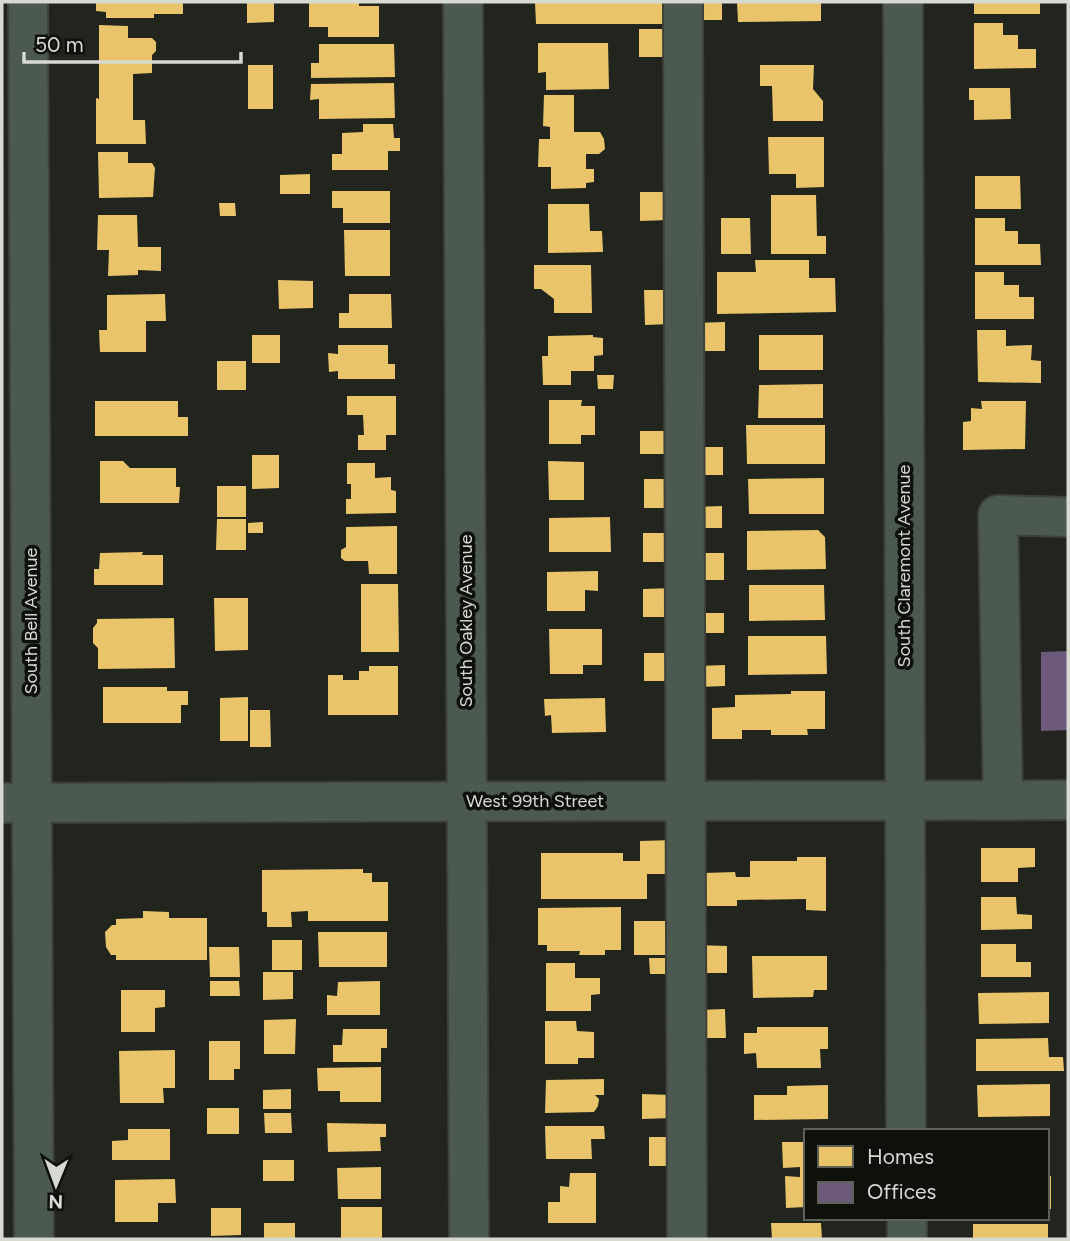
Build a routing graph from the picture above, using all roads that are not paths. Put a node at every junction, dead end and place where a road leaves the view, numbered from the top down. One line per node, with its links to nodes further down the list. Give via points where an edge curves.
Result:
1 (28, 2): 11 (street, South Bell Avenue)
2 (463, 2): 10 (street, South Oakley Avenue)
3 (682, 2): 7 (street)
4 (902, 2): 6 (street, South Claremont Avenue)
5 (1068, 517): 8 (street, via 998,516)
6 (905, 799): 7 (street, West 99th Street); 8 (street, West 99th Street); 12 (street, South Claremont Avenue)
7 (686, 800): 10 (street, West 99th Street); 16 (street)
8 (1003, 800): 9 (street, West 99th Street)
9 (1068, 800)
10 (467, 801): 11 (street, West 99th Street); 15 (street, South Oakley Avenue)
11 (17, 802): 14 (street, South Bell Avenue)
12 (906, 1129)
13 (907, 1220): 17 (street)
14 (34, 1239)
15 (469, 1239)
16 (687, 1239)
17 (907, 1239)

